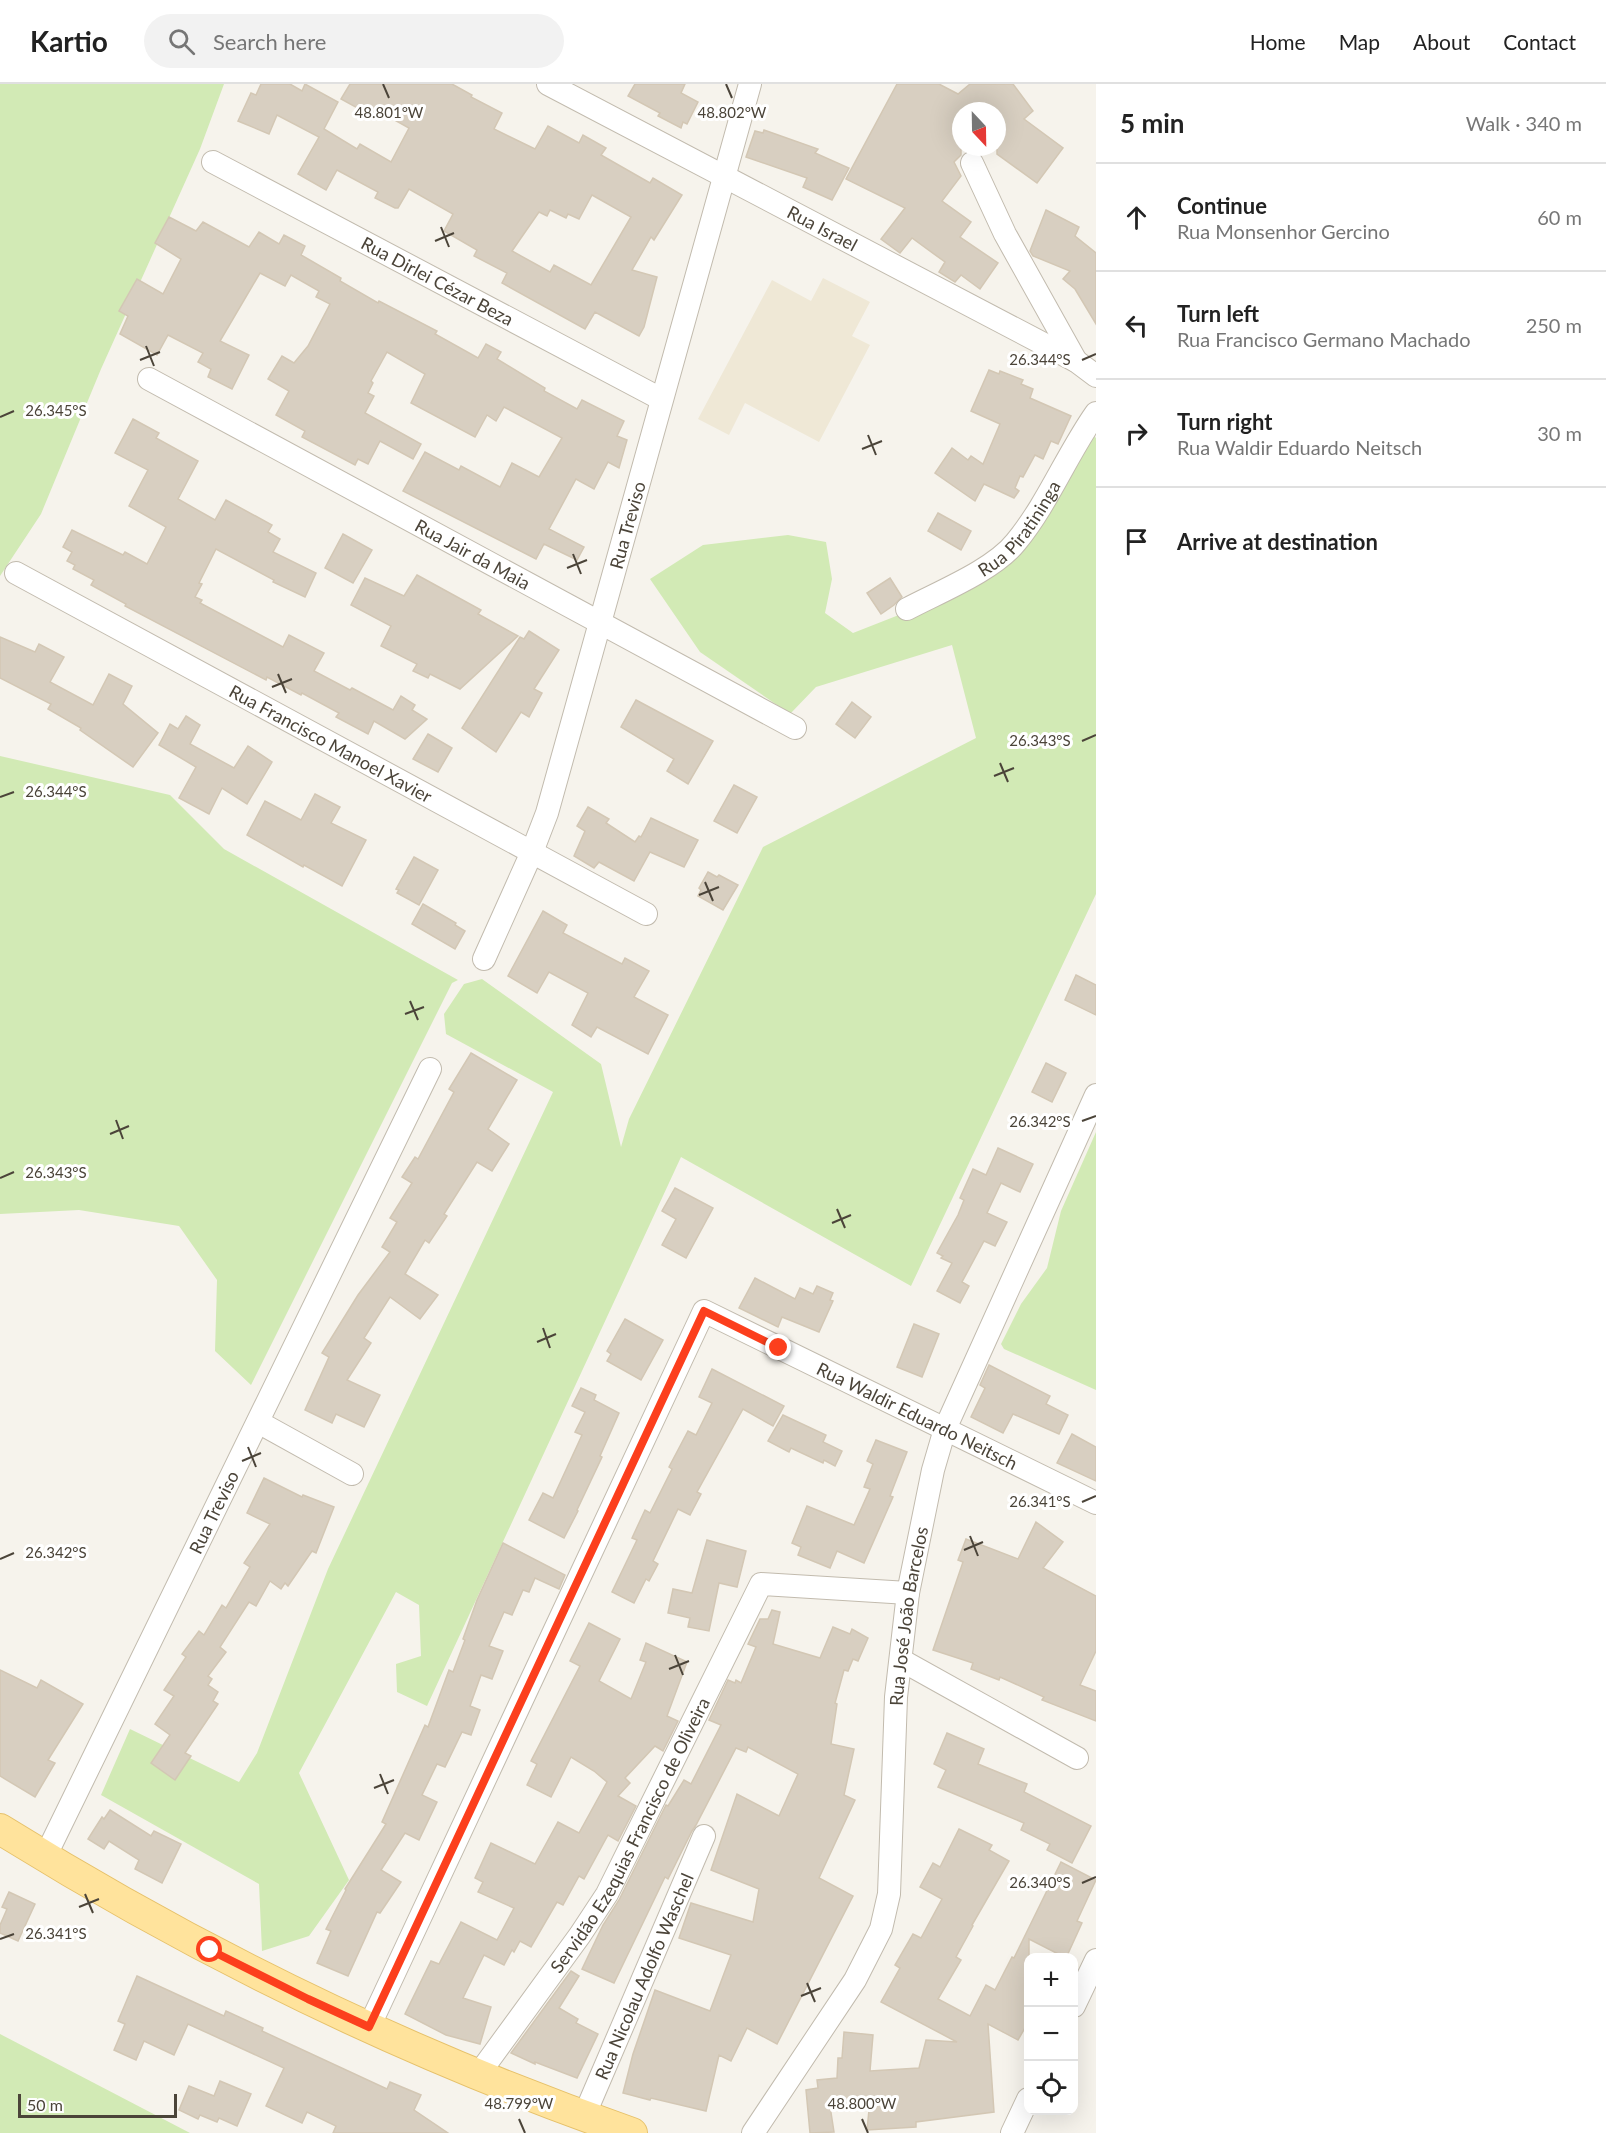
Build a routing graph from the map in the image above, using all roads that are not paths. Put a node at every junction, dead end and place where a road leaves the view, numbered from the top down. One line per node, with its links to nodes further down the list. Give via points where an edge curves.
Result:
1 (548, 84): 5 (street, Rua Israel)
2 (750, 84): 5 (street, Rua Treviso)
3 (213, 162): 9 (street, Rua Dirlei Cézar Beza)
4 (972, 163): 6 (street, via 1005,234)
5 (724, 176): 6 (street, Rua Israel); 9 (street, Rua Treviso)
6 (1076, 361): 7 (street, Rua Israel)
7 (1096, 376)
8 (149, 379): 13 (street, Rua Jair da Maia)
9 (661, 399): 13 (street, Rua Treviso)
10 (1096, 413): 12 (street, Rua Piratininga, via 1016,543 993,563)
11 (16, 573): 15 (street, Rua Francisco Manoel Xavier)
12 (907, 609)
13 (600, 623): 14 (street, Rua Jair da Maia); 15 (street, Rua Treviso, via 547,813)
14 (795, 728)
15 (532, 852): 16 (street, Rua Francisco Manoel Xavier); 17 (street, Rua Treviso)
16 (646, 914)
17 (483, 959)
18 (430, 1069): 20 (street, Rua Treviso)
19 (1096, 1095): 21 (street, Rua José João Barcelos)
20 (258, 1422): 22 (street); 29 (street, Rua Treviso)
21 (945, 1429): 23 (street, Rua Waldir Eduardo Neitsch); 24 (street, Rua José João Barcelos); 32 (street, Rua Waldir Eduardo Neitsch, via 704,1311)
22 (352, 1474)
23 (1096, 1503)
24 (908, 1593): 25 (street, Rua José João Barcelos); 33 (street, Servidão Ezequias Francisco de Oliveira, via 761,1584 607,1894)
25 (901, 1660): 26 (street); 37 (street, Rua José João Barcelos, via 896,1697 889,1894 881,1929 855,1980)
26 (1077, 1758)
27 (0, 1829): 29 (main road)
28 (704, 1836): 35 (street, Rua Nicolau Adolfo Waschel)
29 (45, 1857): 32 (main road, via 210,1950)
30 (1096, 1960): 31 (street)
31 (1078, 1998)
32 (369, 2027): 33 (main road)
33 (478, 2074): 35 (main road)
34 (1024, 2109): 38 (street)
35 (584, 2116): 36 (main road)
36 (632, 2133)
37 (753, 2133)
38 (1012, 2133)

